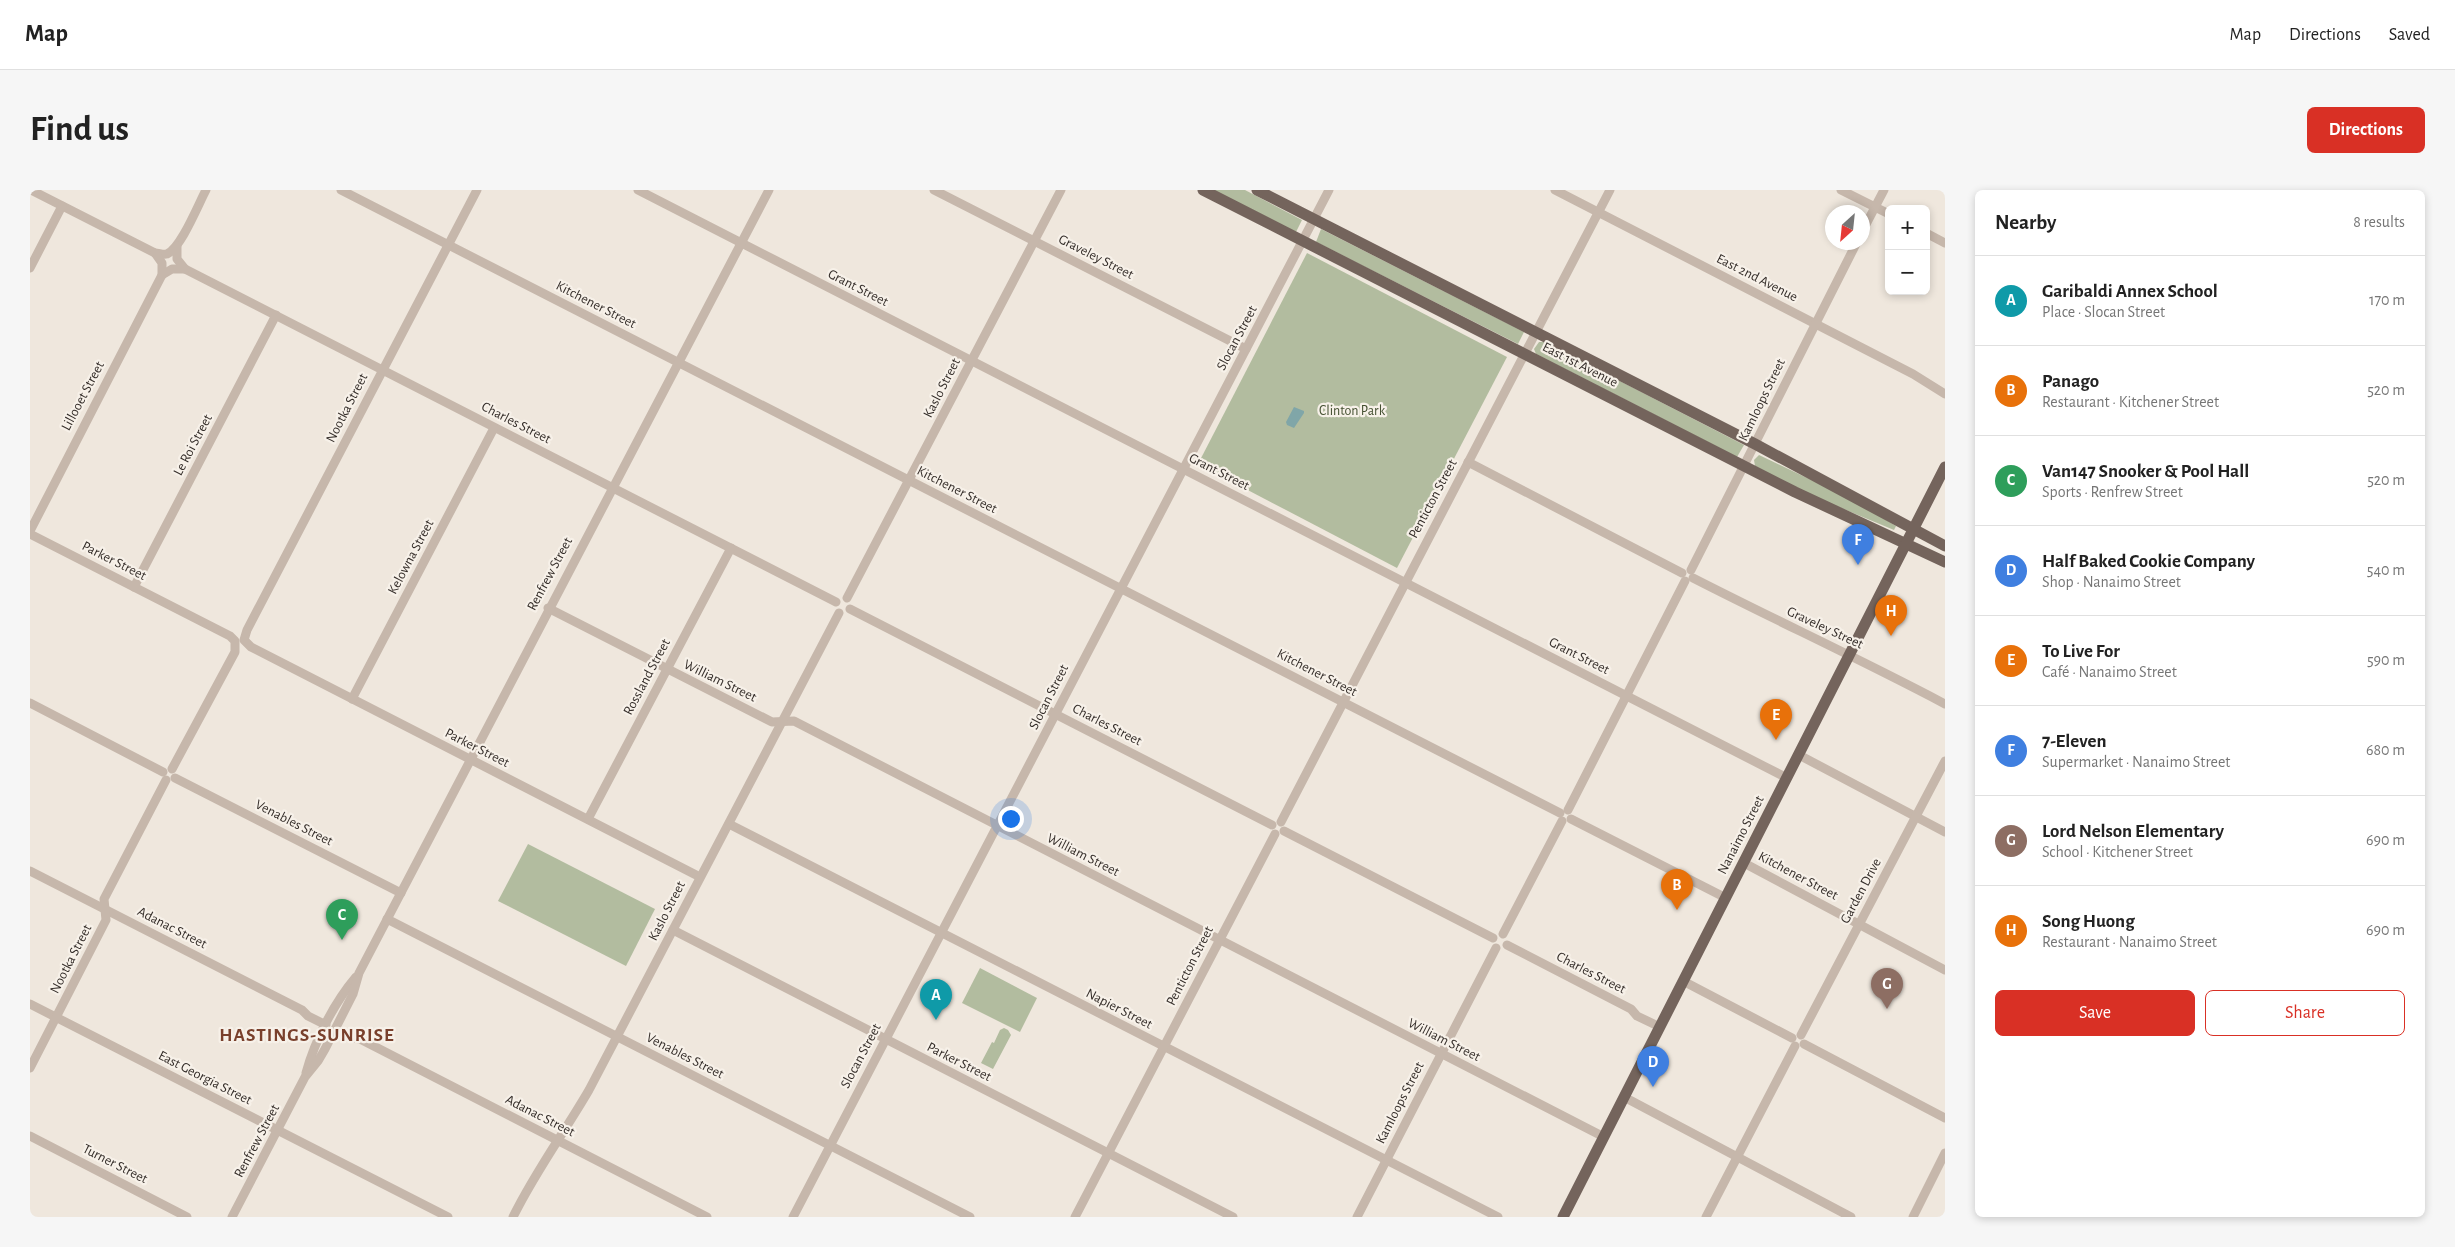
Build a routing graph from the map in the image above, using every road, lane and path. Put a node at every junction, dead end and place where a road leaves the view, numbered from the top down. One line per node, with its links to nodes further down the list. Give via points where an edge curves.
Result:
1 (31, 190): 16 (street)
2 (206, 190): 28 (street)
3 (341, 190): 27 (street, Kitchener Street)
4 (477, 190): 27 (street, Nootka Street)
5 (638, 190): 25 (street, Grant Street)
6 (769, 190): 25 (street, Renfrew Street)
7 (934, 190): 23 (street, Graveley Street)
8 (1061, 190): 23 (street, Kaslo Street)
9 (1203, 190): 24 (main road, East 1st Avenue)
10 (1257, 190): 21 (main road, East 1st Avenue)
11 (1329, 190): 21 (street, Slocan Street)
12 (1555, 190): 18 (street, East 2nd Avenue)
13 (1610, 190): 18 (street, Penticton Street)
14 (1841, 190): 17 (street)
15 (1884, 190): 17 (street)
16 (62, 206): 30 (street); 31 (street)
17 (1875, 207): 19 (street); 20 (street)
18 (1598, 212): 35 (street, East 2nd Avenue); 36 (street, Penticton Street)
19 (1885, 212)
20 (1870, 217)
21 (1314, 219): 24 (street, Slocan Street); 36 (main road, East 1st Avenue)
22 (1930, 235): 26 (street)
23 (1034, 241): 37 (street, Graveley Street); 39 (street, Kaslo Street)
24 (1303, 241): 37 (street, Slocan Street); 38 (main road, East 1st Avenue)
25 (741, 243): 39 (street, Grant Street); 40 (street, Renfrew Street)
26 (1945, 243)
27 (448, 245): 40 (street, Kitchener Street); 41 (street, Nootka Street)
28 (177, 246): 30 (street, via 167,254); 32 (street, Charles Street, via 177,259)
29 (1853, 250): 35 (street, Kamloops Street)
30 (155, 254): 33 (street, Lillooet Street, via 162,263)
31 (30, 268)
32 (185, 269): 33 (street, Charles Street, via 172,269); 34 (street, Charles Street)
33 (162, 275): 52 (street, Lillooet Street)
34 (276, 315): 41 (street, Charles Street); 59 (street, Le Roi Street)
35 (1815, 323): 42 (street, East 2nd Avenue); 44 (street, Kamloops Street)
36 (1536, 332): 38 (street, Penticton Street); 44 (main road, East 1st Avenue)
37 (1246, 349): 48 (street, Slocan Street)
38 (1524, 353): 45 (street, Penticton Street); 46 (main road, East 1st Avenue)
39 (971, 361): 48 (street, Grant Street); 49 (street, Kaslo Street)
40 (679, 362): 49 (street, Kitchener Street); 50 (street, Renfrew Street)
41 (382, 370): 43 (street, Charles Street); 66 (street, Nootka Street)
42 (1945, 394)
43 (494, 428): 50 (street, Charles Street); 70 (street, Kelowna Street)
44 (1755, 444): 46 (street, Kamloops Street); 51 (main road, East 1st Avenue)
45 (1468, 462): 57 (street, Graveley Street); 58 (street, Penticton Street)
46 (1744, 466): 53 (main road, East 1st Avenue); 57 (street, Kamloops Street)
47 (1945, 467): 51 (main road, Nanaimo Street)
48 (1184, 470): 58 (street, Grant Street); 60 (street, Slocan Street)
49 (909, 480): 60 (street, Kitchener Street); 61 (street, Kaslo Street)
50 (612, 487): 55 (street, Charles Street); 63 (street, Renfrew Street)
51 (1913, 529): 53 (main road, Nanaimo Street); 54 (main road, East 1st Avenue)
52 (30, 532): 59 (street, Parker Street)
53 (1906, 544): 56 (main road, East 1st Avenue); 67 (main road, Nanaimo Street)
54 (1945, 546)
55 (731, 548): 62 (street, Charles Street); 68 (street, Rossland Street)
56 (1945, 562)
57 (1688, 576): 67 (street, Graveley Street); 69 (street, Kamloops Street)
58 (1405, 582): 69 (street, Grant Street); 71 (street, Penticton Street)
59 (134, 587): 66 (street, Parker Street)
60 (1121, 589): 71 (street, Kitchener Street); 74 (street, Slocan Street)
61 (847, 598): 62 (street, via 842,597); 64 (street)
62 (836, 602): 65 (street)
63 (548, 608): 68 (street, William Street); 77 (street, Renfrew Street)
64 (850, 609): 65 (street, via 847,613); 74 (street, Charles Street)
65 (839, 613): 75 (street, Kaslo Street)
66 (240, 642): 70 (street, Parker Street); 79 (street, Nootka Street)
67 (1850, 656): 73 (street, Graveley Street); 76 (main road, Nanaimo Street)
68 (666, 670): 75 (street, William Street, via 772,722); 83 (street, Rossland Street)
69 (1626, 696): 80 (street, Grant Street); 81 (street, Kamloops Street)
70 (352, 699): 77 (street, Parker Street)
71 (1343, 702): 81 (street, Kitchener Street); 86 (street, Penticton Street)
72 (30, 703): 79 (street, Venables Street)
73 (1945, 704)
74 (1056, 714): 85 (street, Slocan Street); 86 (street, Charles Street)
75 (781, 722): 84 (street, Kaslo Street); 85 (street, William Street, via 794,722)
76 (1799, 755): 80 (main road, Nanaimo Street); 82 (street)
77 (470, 760): 83 (street, Parker Street); 91 (street, Renfrew Street)
78 (1945, 761): 82 (street, Garden Drive)
79 (169, 774): 91 (street, Venables Street); 93 (street, Nootka Street, via 104,899)
80 (1787, 778): 88 (main road, Nanaimo Street)
81 (1565, 816): 92 (street, Kitchener Street); 98 (street, Kamloops Street)
82 (1916, 816): 87 (street); 95 (street, Garden Drive)
83 (588, 819): 90 (street, Parker Street)
84 (728, 824): 90 (street, Kaslo Street); 97 (street, Napier Street)
85 (997, 827): 97 (street, Slocan Street); 100 (street, William Street)
86 (1278, 828): 99 (street, Charles Street); 100 (street, Penticton Street)
87 (1945, 832)
88 (1744, 863): 92 (main road, Nanaimo Street); 95 (street, Kitchener Street)
89 (30, 871): 93 (street, Adanac Street)
90 (700, 877): 96 (street, Kaslo Street)
91 (401, 893): 94 (street, Renfrew Street)
92 (1726, 898): 104 (main road, Nanaimo Street)
93 (105, 909): 106 (street, Nootka Street, via 106,920); 107 (street, Adanac Street)
94 (387, 919): 107 (street, Renfrew Street, via 359,973 344,992); 109 (street, Venables Street)
95 (1859, 925): 103 (street, Kitchener Street); 111 (street, Garden Drive)
96 (673, 930): 109 (street, Kaslo Street); 110 (street, Parker Street)
97 (941, 932): 110 (street, Slocan Street); 112 (street, Napier Street)
98 (1503, 934): 99 (street); 101 (street)
99 (1493, 938): 102 (street, via 1492,944)
100 (1219, 940): 112 (street, Penticton Street); 113 (street, William Street)
101 (1507, 945): 102 (street, via 1502,949); 108 (street, Charles Street)
102 (1496, 948): 113 (street, Kamloops Street)
103 (1945, 970)
104 (1683, 981): 108 (main road, Nanaimo Street); 111 (street)
105 (30, 1004): 106 (street, East Georgia Street)
106 (56, 1017): 114 (street, Nootka Street); 117 (street, East Georgia Street)
107 (332, 1025): 117 (street, Renfrew Street, via 318,1061 305,1077); 120 (street, Adanac Street, via 356,1034 360,1040)
108 (1660, 1027): 115 (main road, Nanaimo Street)
109 (617, 1037): 120 (street, Kaslo Street); 121 (street, Venables Street)
110 (885, 1039): 121 (street, Slocan Street); 122 (street, Parker Street)
111 (1798, 1041): 116 (street); 124 (street, Garden Drive)
112 (1163, 1046): 122 (street, Penticton Street); 125 (street, Napier Street)
113 (1441, 1054): 119 (street, William Street); 125 (street, Kamloops Street)
114 (30, 1068)
115 (1624, 1097): 119 (main road, Nanaimo Street); 124 (street)
116 (1945, 1118)
117 (278, 1130): 128 (street, Renfrew Street); 129 (street, East Georgia Street)
118 (30, 1136): 127 (street, Turner Street)
119 (1604, 1137): 126 (main road, Nanaimo Street)
120 (558, 1141): 130 (street, Kaslo Street, via 530,1183); 131 (street, Adanac Street)
121 (830, 1145): 132 (street, Slocan Street); 133 (street, Venables Street)
122 (1108, 1153): 134 (street, Penticton Street); 135 (street, Parker Street)
123 (1945, 1153): 140 (street)
124 (1737, 1156): 138 (street, Garden Drive); 139 (street)
125 (1386, 1161): 136 (street, Kamloops Street); 137 (street, Napier Street)
126 (1565, 1216)
127 (187, 1217)
128 (232, 1217)
129 (448, 1217)
130 (513, 1217)
131 (707, 1217)
132 (792, 1217)
133 (970, 1217)
134 (1075, 1217)
135 (1233, 1217)
136 (1357, 1217)
137 (1498, 1217)
138 (1706, 1217)
139 (1851, 1217)
140 (1913, 1217)

